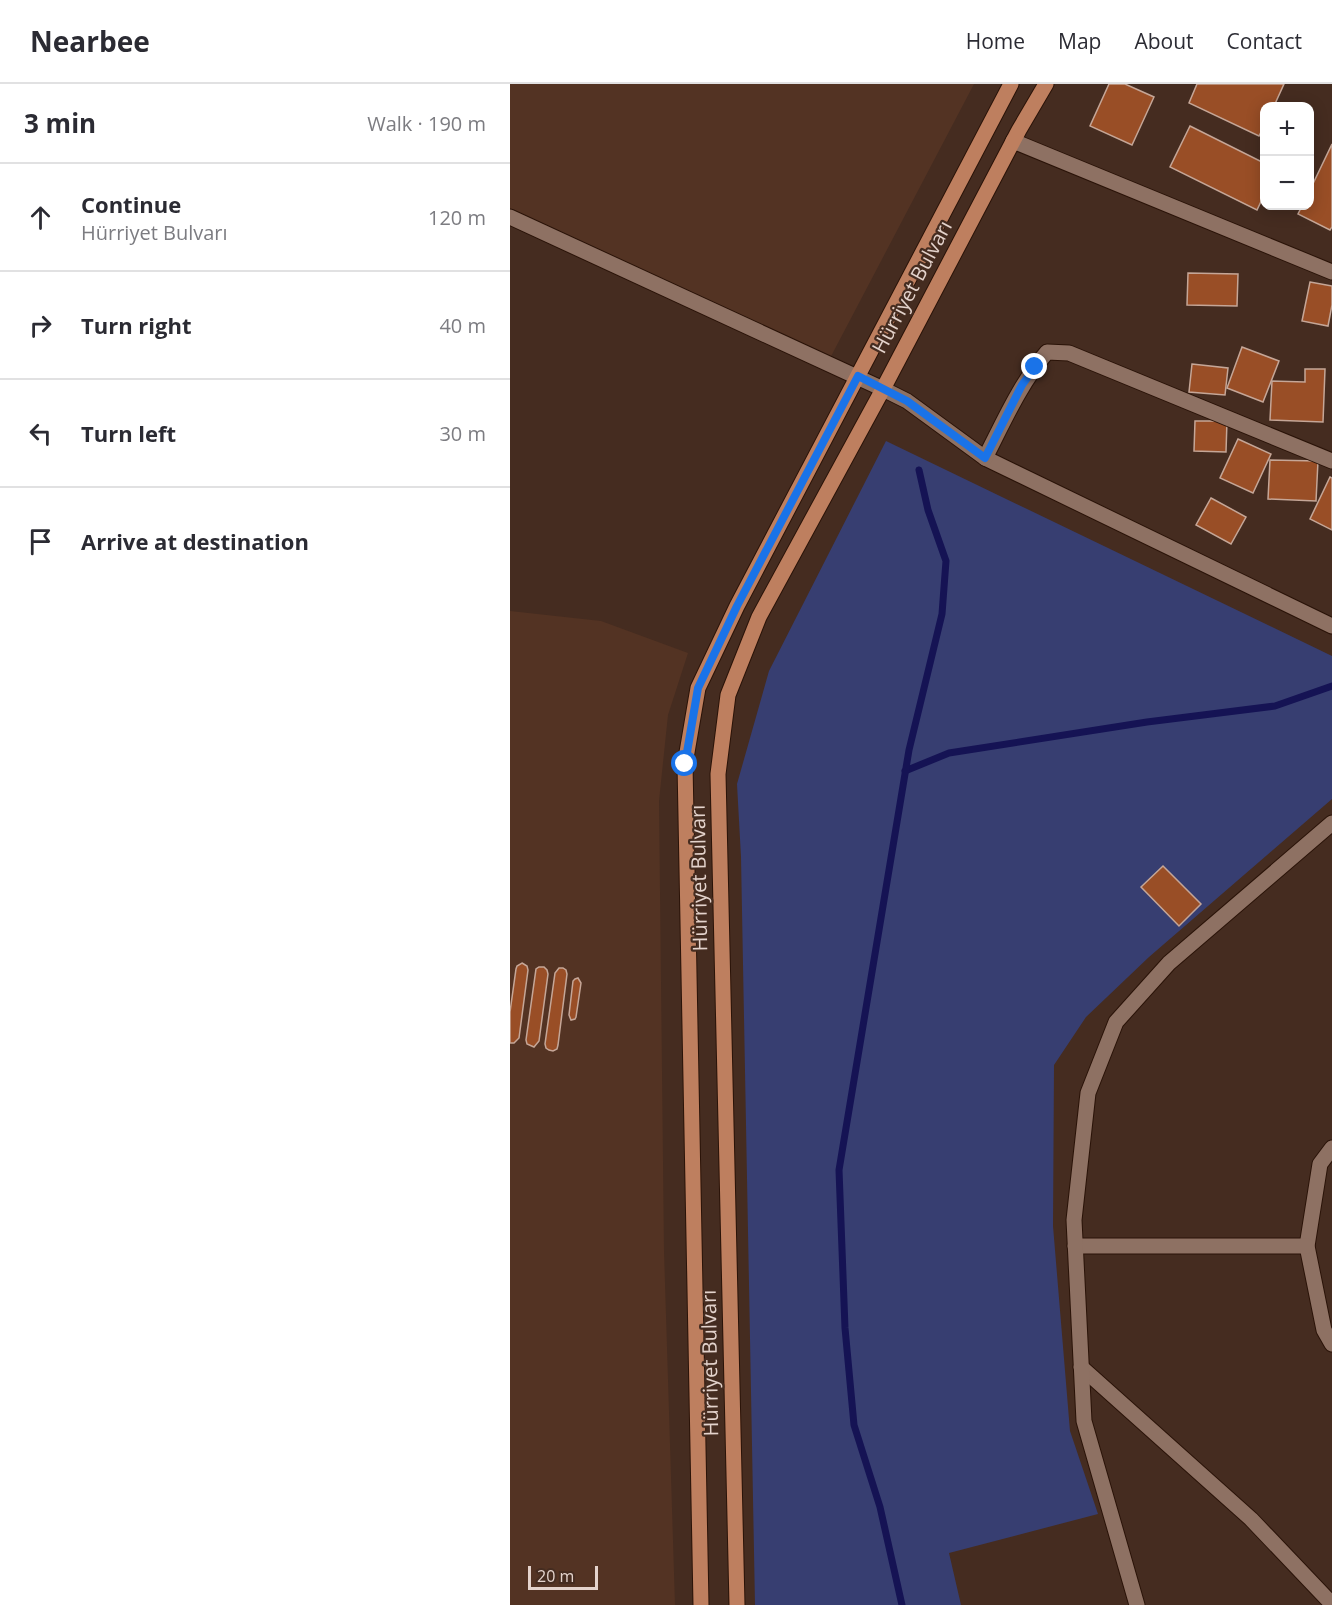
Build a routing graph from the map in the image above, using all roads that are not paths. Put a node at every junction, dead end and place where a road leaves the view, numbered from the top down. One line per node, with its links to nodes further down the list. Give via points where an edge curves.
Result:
1 (1011, 84): 6 (main road, Hürriyet Bulvarı)
2 (1046, 84): 3 (main road, Hürriyet Bulvarı)
3 (1013, 141): 5 (street); 7 (main road, Hürriyet Bulvarı)
4 (510, 217): 6 (street)
5 (1332, 272)
6 (858, 376): 7 (street); 18 (main road, Hürriyet Bulvarı, via 698,688 685,764)
7 (883, 388): 8 (street); 19 (main road, Hürriyet Bulvarı, via 759,617 728,695 717,774)
8 (985, 458): 9 (street, via 1022,385 1047,352 1069,353); 10 (street)
9 (1332, 461)
10 (1332, 626)
11 (1332, 824): 13 (street, via 1169,963 1116,1022 1088,1093 1074,1220)
12 (1332, 1148): 14 (street, via 1320,1164)
13 (1075, 1246): 14 (street); 16 (street)
14 (1307, 1246): 15 (street, via 1324,1330)
15 (1332, 1344)
16 (1081, 1366): 17 (street, via 1251,1519); 20 (street, via 1084,1421)
17 (1332, 1604)
18 (702, 1605)
19 (737, 1605)
20 (1137, 1605)

